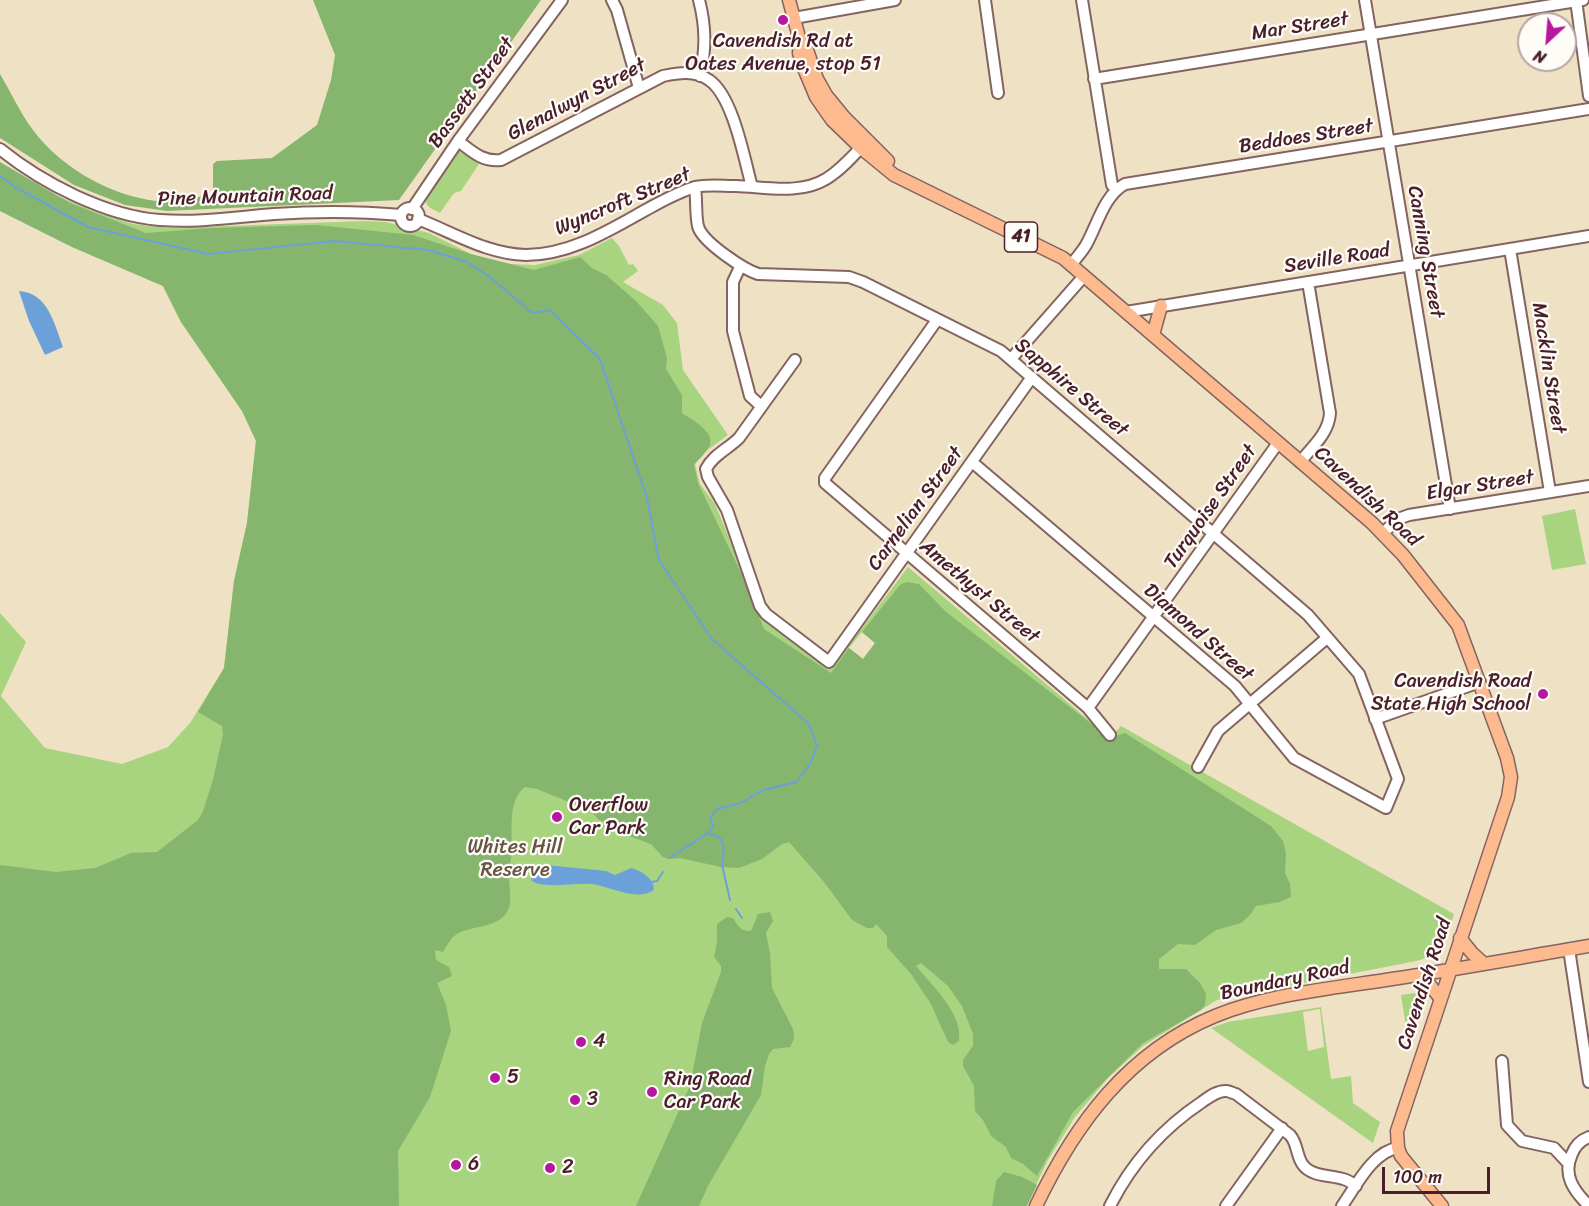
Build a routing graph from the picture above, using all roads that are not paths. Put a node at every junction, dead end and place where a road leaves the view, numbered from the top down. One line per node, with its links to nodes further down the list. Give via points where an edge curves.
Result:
1 (562, 0): 18 (street, Bassett Street)
2 (612, 0): 14 (street)
3 (699, 0): 12 (street, via 705,33)
4 (789, 0): 10 (main road, Cavendish Road / 41)
5 (890, 0): 10 (street)
6 (985, 0): 15 (street)
7 (1082, 0): 13 (street)
8 (1365, 0): 11 (street, Canning Street)
9 (1578, 0): 11 (street, Mar Street); 16 (street)
10 (794, 18): 20 (main road, Cavendish Road / 41, via 801,41 802,66 816,98 832,120)
11 (1371, 34): 13 (street, Mar Street); 19 (street, Canning Street)
12 (700, 76): 14 (street, Glenalwyn Street, via 677,73); 23 (street, via 722,92)
13 (1094, 79): 24 (street)
14 (639, 88): 18 (street, Glenalwyn Street, via 501,160 488,161)
15 (998, 93)
16 (1589, 96)
17 (1589, 109): 19 (street, Beddoes Street)
18 (458, 141): 25 (street, Bassett Street)
19 (1389, 141): 24 (street, Beddoes Street, via 1125,184); 31 (street, Canning Street)
20 (864, 145): 23 (street, Wyncroft Street, via 832,175 816,184 796,188); 30 (main road, Cavendish Road / 41, via 894,175 1053,252)
21 (0, 149): 26 (street, Pine Mountain Road, via 80,198 158,220 352,211)
22 (695, 187): 23 (street, Wyncroft Street); 27 (street, Wyncroft Street, via 571,247 528,255 489,249); 32 (street, Sapphire Street, via 699,229)
23 (752, 187)
24 (1116, 189): 30 (street)
25 (412, 209): 26 (street); 27 (street)
26 (401, 215): 27 (street, via 408,226)
27 (418, 219)
28 (1589, 236): 29 (street, Seville Road)
29 (1510, 249): 31 (street, Seville Road); 47 (street, Macklin Street)
30 (1071, 265): 33 (main road, Cavendish Road / 41)
31 (1409, 265): 34 (street, Seville Road); 48 (street, Canning Street)
32 (740, 267): 37 (street, Sapphire Street, via 758,273 849,277); 42 (street, via 733,282 733,331 750,396)
33 (1084, 276): 36 (main road, Cavendish Road / 41); 39 (street)
34 (1308, 282): 35 (street, Seville Road); 45 (street, via 1330,413 1324,433)
35 (1161, 306): 36 (street, Seville Road); 38 (main road)
36 (1126, 312): 38 (main road, Cavendish Road / 41)
37 (937, 320): 39 (street, Sapphire Street); 51 (street, Amethyst Street, via 825,478 837,495)
38 (1153, 335): 43 (main road, Cavendish Road / 41)
39 (1011, 359): 41 (street, Sapphire Street)
40 (795, 360): 42 (street)
41 (1032, 377): 44 (street, Carnelian Street); 50 (street, Sapphire Street)
42 (761, 406): 51 (street, Carnelian Street, via 739,438 711,459 706,469 727,510 766,614 829,662)
43 (1278, 443): 45 (main road, Cavendish Road / 41); 50 (street, Turquoise Street)
44 (972, 462): 51 (street, Carnelian Street); 52 (street, Diamond Street)
45 (1300, 462): 49 (main road, Cavendish Road / 41)
46 (1589, 486): 47 (street, Elgar Street)
47 (1550, 492): 48 (street, Elgar Street)
48 (1450, 509): 49 (street, Elgar Street, via 1405,516)
49 (1383, 533): 54 (main road, Cavendish Road / 41, via 1455,620)
50 (1213, 534): 52 (street, Turquoise Street); 53 (street, Sapphire Street, via 1308,615)
51 (906, 554): 56 (street, Amethyst Street)
52 (1154, 617): 55 (street, Diamond Street, via 1235,686); 56 (street, Turquoise Street)
53 (1327, 638): 55 (street); 57 (street, Sapphire Street, via 1359,674)
54 (1480, 682): 57 (street); 60 (main road, Cavendish Road / 41, via 1507,758 1511,781)
55 (1250, 704): 57 (street, Diamond Street, via 1300,763 1386,808 1398,779); 59 (street, via 1218,731)
56 (1088, 708): 58 (street, Amethyst Street)
57 (1375, 719)
58 (1110, 735)
59 (1198, 767)
60 (1460, 938): 63 (main road); 64 (main road, Cavendish Road / 41)
61 (1589, 946): 62 (main road, Boundary Road)
62 (1569, 949): 63 (main road, Boundary Road); 67 (street)
63 (1483, 963): 64 (main road, Boundary Road)
64 (1450, 969): 65 (main road, Boundary Road); 66 (main road, Cavendish Road / 41)
65 (1418, 975): 66 (main road); 75 (main road, Boundary Road, via 1260,1002 1215,1016 1177,1035 1141,1060 1104,1095 1064,1152)
66 (1441, 999): 72 (main road, Cavendish Road / 41, via 1399,1119)
67 (1587, 1052): 69 (street)
68 (1502, 1061): 73 (street, via 1507,1125 1522,1141 1554,1148)
69 (1589, 1082)
70 (1282, 1128): 74 (street, via 1295,1140 1301,1163 1307,1169 1345,1179); 76 (street, via 1236,1094 1227,1090 1212,1095 1186,1112 1152,1144); 77 (street)
71 (1589, 1137): 73 (street, via 1576,1147)
72 (1398, 1148): 74 (street, via 1376,1158); 79 (main road)
73 (1568, 1163): 80 (street, via 1573,1188)
74 (1356, 1186): 78 (street)
75 (1036, 1206)
76 (1110, 1206)
77 (1226, 1206)
78 (1342, 1206)
79 (1442, 1206)
80 (1589, 1206)

